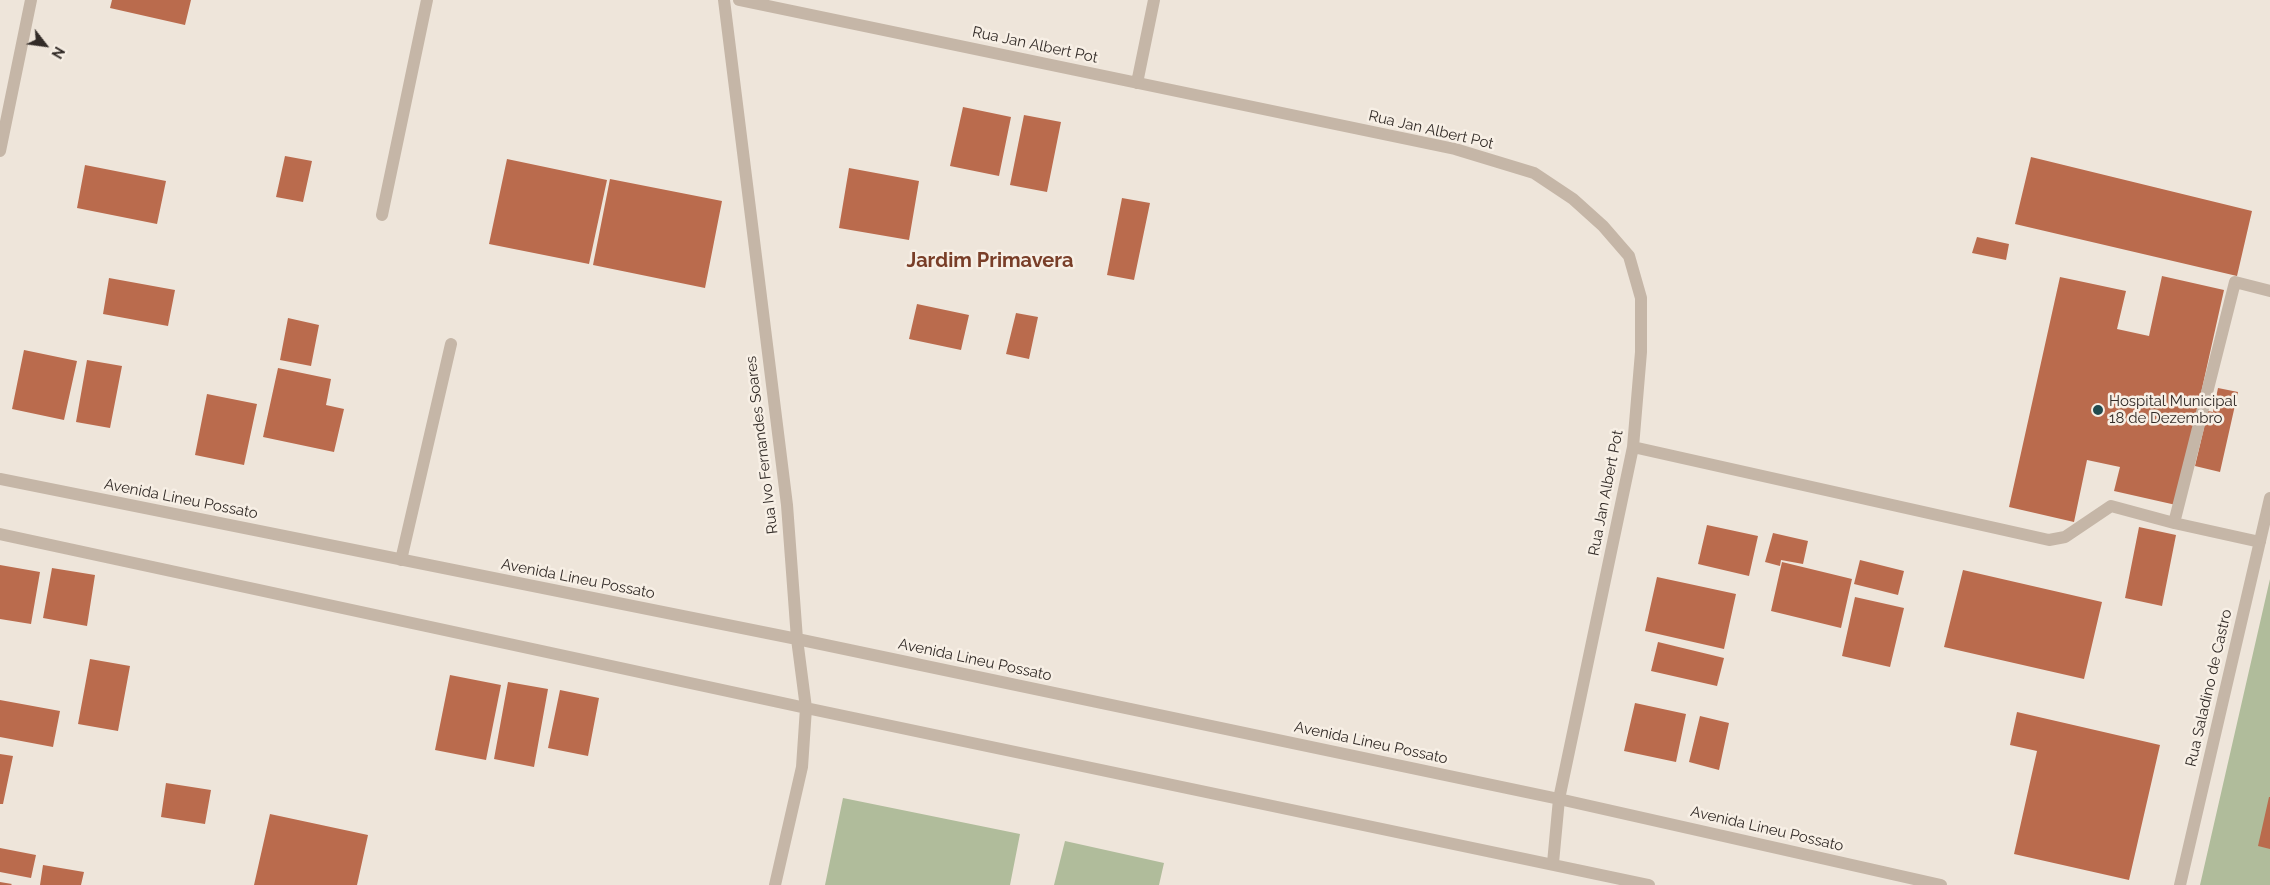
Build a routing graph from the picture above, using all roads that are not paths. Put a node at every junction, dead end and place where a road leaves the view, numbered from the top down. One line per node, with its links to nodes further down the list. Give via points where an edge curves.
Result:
1 (31, 0): 7 (street)
2 (427, 0): 8 (street)
3 (724, 0): 18 (street, Rua Ivo Fernandes Soares, via 787,505)
4 (739, 0): 6 (street, Rua Jan Albert Pot)
5 (1154, 0): 6 (street)
6 (1137, 83): 11 (street, Rua Jan Albert Pot, via 1455,149 1534,173 1573,198 1629,256 1641,298 1641,352)
7 (0, 151)
8 (382, 215)
9 (2270, 290): 14 (street, via 2235,282)
10 (451, 344): 17 (street)
11 (1634, 447): 14 (street, via 2049,540 2065,537 2111,506); 20 (street, Rua Jan Albert Pot)
12 (0, 479): 17 (street, Avenida Lineu Possato)
13 (2270, 498): 16 (street, Rua Saladino de Castro)
14 (2174, 523): 16 (street)
15 (0, 534): 19 (street)
16 (2260, 542): 25 (street, Rua Saladino de Castro)
17 (401, 560): 18 (street, Avenida Lineu Possato)
18 (797, 639): 19 (street, Rua Ivo Fernandes Soares); 20 (street, Avenida Lineu Possato)
19 (806, 708): 21 (street); 22 (street, Rua Ivo Fernandes Soares, via 802,768)
20 (1560, 798): 21 (street, Rua Jan Albert Pot); 24 (street, Avenida Lineu Possato)
21 (1553, 863): 23 (street)
22 (775, 885)
23 (1649, 885)
24 (1940, 885)
25 (2180, 885)

